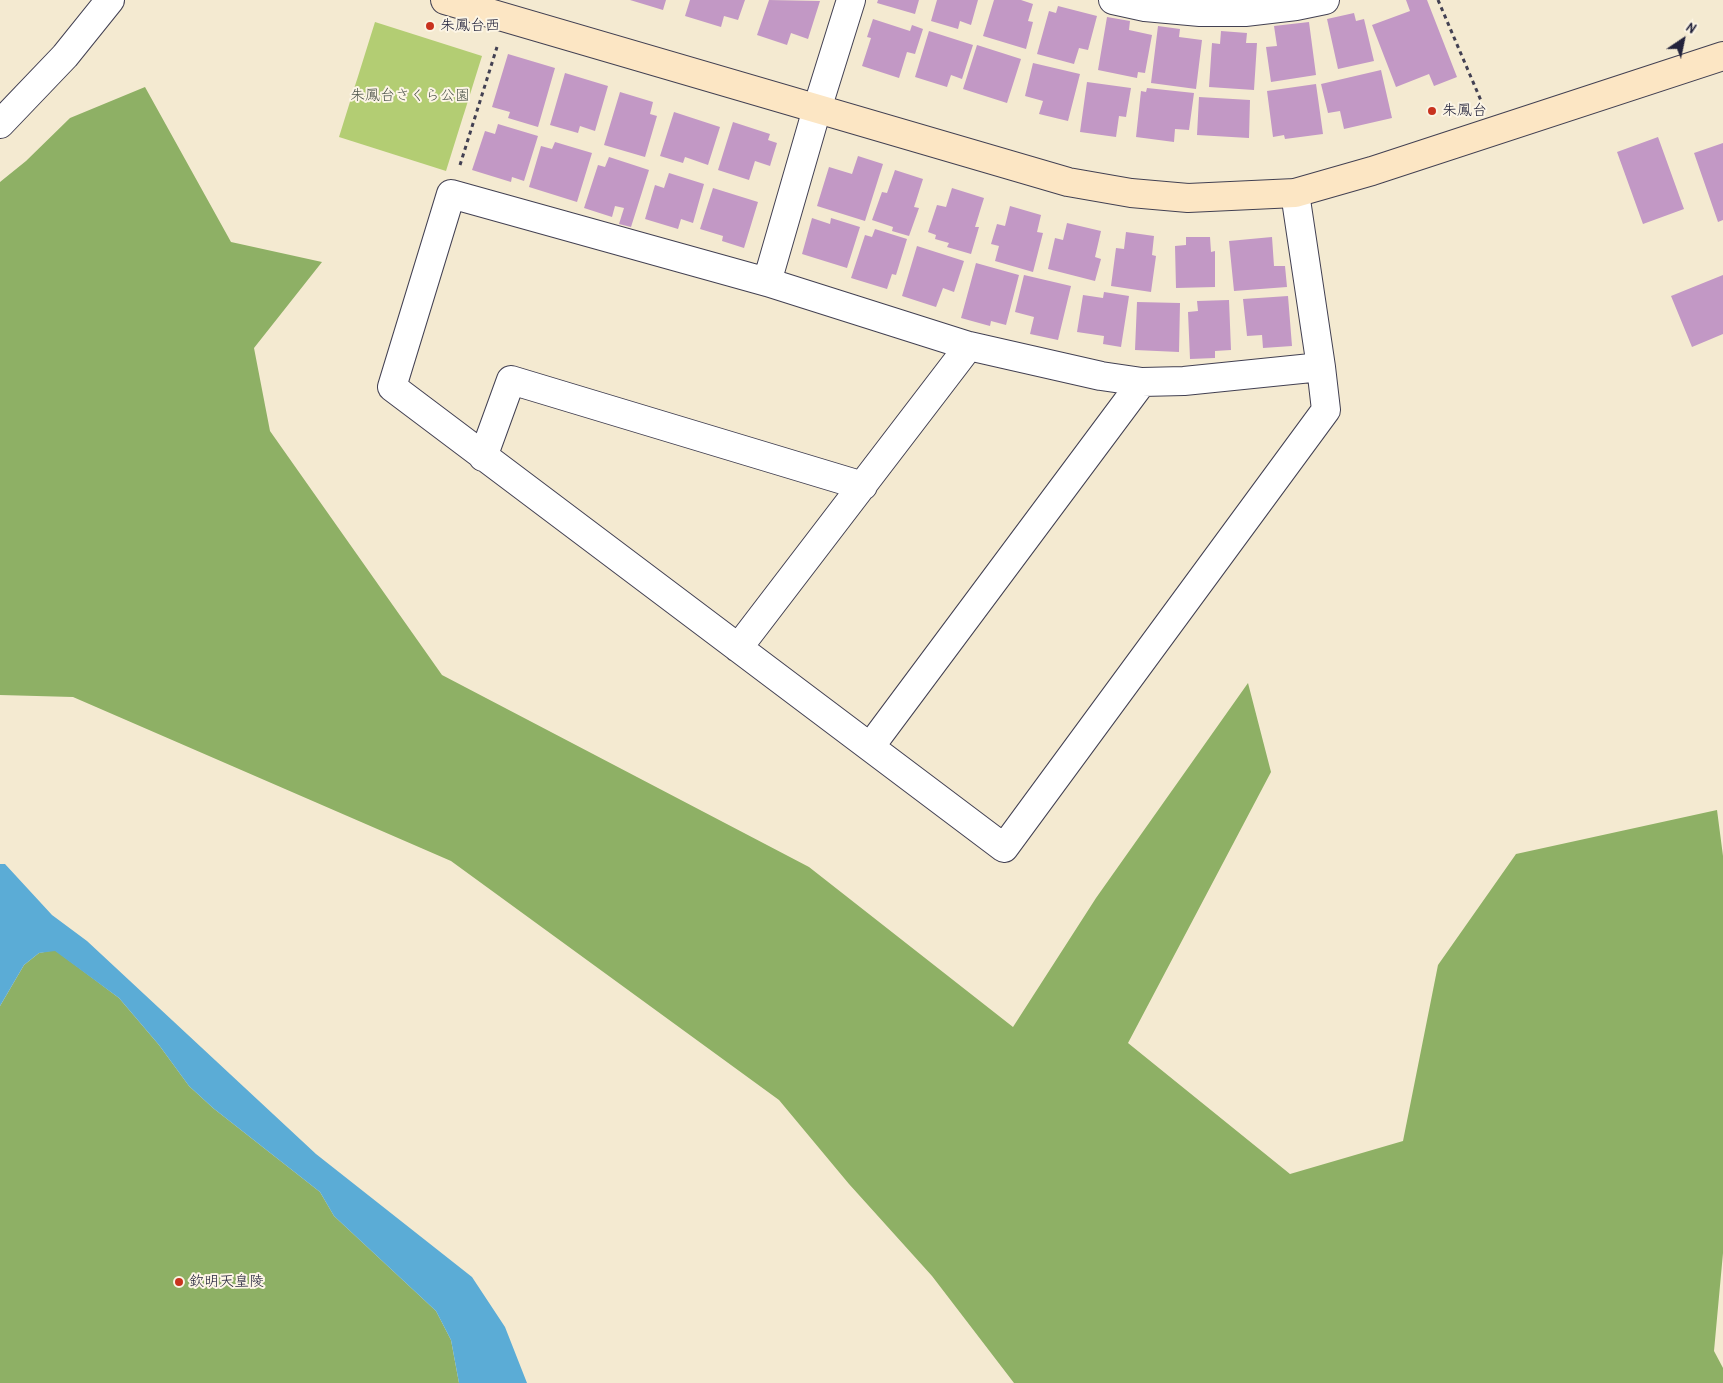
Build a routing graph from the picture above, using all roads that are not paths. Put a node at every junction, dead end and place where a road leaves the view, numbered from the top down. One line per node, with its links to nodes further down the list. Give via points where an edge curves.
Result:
1 (110, 0): 8 (street, via 65,56)
2 (852, 0): 7 (street)
3 (1113, 0): 4 (street, via 1145,7 1200,12 1245,12)
4 (1325, 0)
5 (462, 3): 7 (street)
6 (1723, 56): 9 (street, via 1494,132)
7 (817, 109): 9 (street, via 1068,182 1131,193 1188,198); 10 (street)
8 (0, 124)
9 (1295, 193): 12 (street)
10 (767, 282): 11 (street); 14 (street, via 451,194 392,386)
11 (969, 346): 13 (street, via 1100,376); 15 (street)
12 (1321, 367): 13 (street, via 1184,381); 17 (street, via 1326,410 1004,848)
13 (1142, 382): 17 (street)
14 (483, 457): 15 (street, via 511,380); 16 (street)
15 (863, 486): 16 (street)
16 (738, 648): 17 (street)
17 (870, 747)

